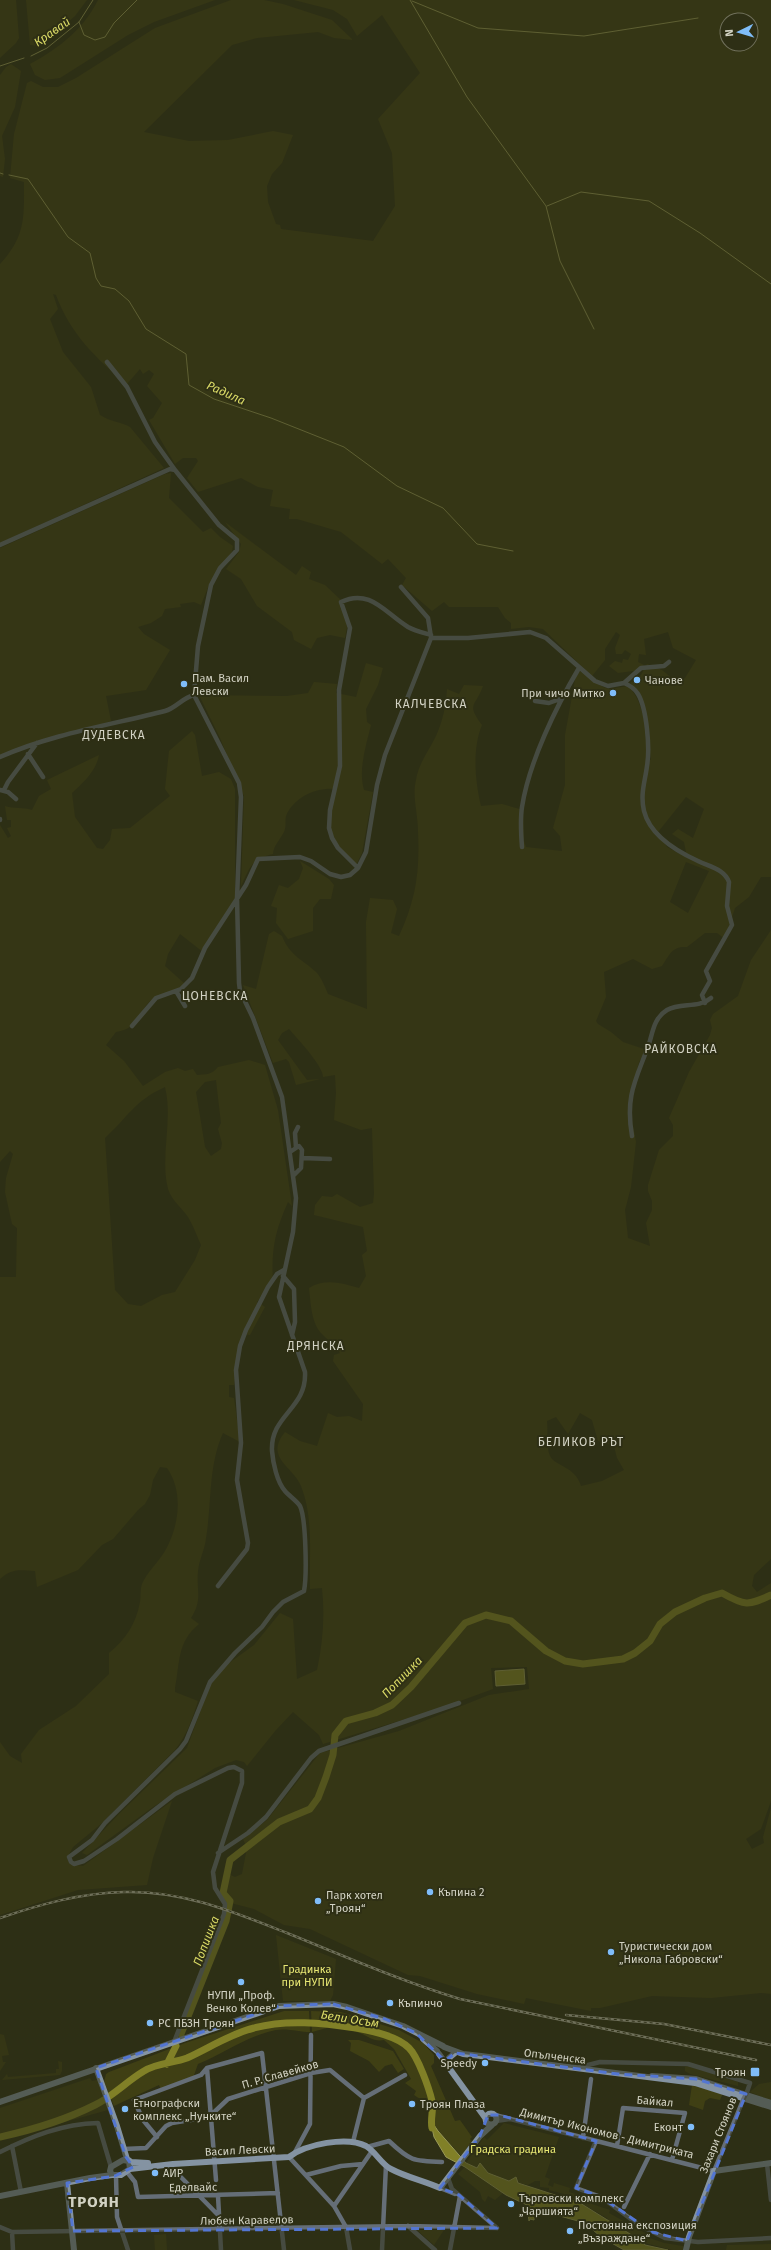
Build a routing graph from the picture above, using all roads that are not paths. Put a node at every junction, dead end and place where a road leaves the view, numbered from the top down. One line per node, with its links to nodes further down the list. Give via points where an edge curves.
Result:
1 (107, 362): 2 (street, via 127,387 155,442)
2 (175, 470): 3 (street, via 170,469); 9 (street, via 215,520 237,540 238,546 211,585 198,646)
3 (0, 545)
4 (401, 587): 5 (street, via 428,618)
5 (431, 637): 7 (street, via 468,638 530,632 546,638); 19 (street, via 385,755 377,785 366,852); 19 (street, via 409,628 377,604 364,598 350,597 341,602 350,628 340,690 340,766 330,810 329,828 338,848)
6 (669, 662): 8 (street, via 664,666 641,668)
7 (579, 668): 8 (street, via 600,685); 10 (street)
8 (624, 683): 23 (street, via 638,694 644,718 648,756 642,791 644,813 660,837 668,844 721,872 729,882 727,906 732,925 706,971 710,981 702,995)
9 (194, 695): 12 (street, via 164,711 95,726); 20 (street, via 239,783 241,796)
10 (560, 700): 11 (street, via 549,703); 18 (street, via 525,795 521,823)
11 (535, 701)
12 (38, 743): 13 (street); 14 (street)
13 (28, 754): 15 (street); 16 (street)
14 (0, 758)
15 (43, 777)
16 (2, 790): 17 (street)
17 (16, 799)
18 (522, 847)
19 (358, 868): 20 (street, via 350,875 342,877 330,874 312,861 300,857 261,858 256,861)
20 (237, 898): 21 (street, via 205,948 192,978); 29 (street, via 240,991 279,1086)
21 (176, 991): 24 (street); 25 (street, via 156,998)
22 (711, 998): 23 (street)
23 (705, 1003): 27 (street, via 672,1008 659,1016 655,1023 632,1089 629,1109)
24 (185, 1006)
25 (132, 1026)
26 (298, 1127): 28 (street, via 295,1133)
27 (632, 1136)
28 (296, 1148): 29 (street); 30 (street, via 302,1148)
29 (290, 1152): 32 (street)
30 (302, 1158): 31 (street); 32 (street, via 301,1168)
31 (330, 1159)
32 (293, 1176): 33 (street, via 295,1215)
33 (284, 1270): 34 (street); 36 (street, via 277,1274 268,1287 240,1346 236,1370 241,1443 236,1480 248,1543 247,1549)
34 (283, 1276): 35 (street, via 280,1297); 35 (street, via 294,1289 295,1322)
35 (291, 1336): 38 (street, via 305,1372 306,1382 299,1401 280,1423 274,1435 272,1450 283,1488 300,1506 306,1559 304,1591 283,1602 210,1682 186,1741 180,1749 105,1823 92,1840 69,1857 74,1864 84,1861 175,1794 234,1767 242,1771 243,1777)
36 (218, 1586)
37 (459, 1703): 38 (street, via 325,1748 314,1755 260,1823)
38 (218, 1853): 40 (street, via 213,1868 213,1880 225,1904 224,1914)
39 (311, 2035): 48 (street)
40 (174, 2042): 41 (street, via 279,2006 333,2004 391,2022 416,2033); 45 (street)
41 (441, 2050): 42 (street, Опълченска); 43 (street, Опълченска); 44 (street)
42 (455, 2053): 43 (street, Опълченска); 44 (street, via 449,2058)
43 (463, 2054): 47 (street, Опълченска)
44 (450, 2067): 58 (street, via 477,2105)
45 (96, 2068): 54 (street); 61 (street)
46 (207, 2068): 52 (street, via 262,2053); 57 (street); 59 (street, via 201,2075 134,2100 143,2120)
47 (575, 2069): 50 (street, Опълченска); 84 (street, Захари Стоянов, bridge, via 600,2062 688,2064 750,2083)
48 (311, 2073): 52 (street, П. Р. Славейков); 53 (street, П. Р. Славейков, via 330,2070); 69 (street, via 310,2124)
49 (405, 2075): 53 (street)
50 (645, 2077): 55 (street, Опълченска, via 696,2079); 56 (street, Опълченска, via 706,2085)
51 (591, 2080): 60 (street)
52 (266, 2087): 57 (street, П. Р. Славейков, via 228,2099); 72 (street)
53 (364, 2098): 63 (street)
54 (0, 2102)
55 (771, 2102)
56 (771, 2107)
57 (212, 2114): 59 (street, П. Р. Славейков, via 209,2117 172,2123); 76 (street)
58 (491, 2119): 60 (street, Димитър Икономов - Димитриката, via 510,2119); 88 (street)
59 (157, 2137): 66 (street, П. Р. Славейков, via 146,2148)
60 (583, 2138): 62 (street, Димитър Икономов - Димитриката)
61 (122, 2141): 66 (street); 74 (street, via 123,2155)
62 (596, 2141): 65 (street, Димитър Икономов - Димитриката); 114 (street, via 576,2188 601,2197 652,2232)
63 (353, 2142): 67 (street, Васил Левски); 69 (street, Васил Левски, via 326,2143)
64 (12, 2146): 68 (street); 82 (street, via 65,2126 98,2123); 92 (street)
65 (617, 2146): 70 (street, Димитър Икономов - Димитриката); 73 (street, Байкал, via 623,2108 685,2113)
66 (124, 2149): 75 (street)
67 (370, 2149): 77 (street, via 389,2141 405,2156 415,2161); 79 (street); 80 (street, Васил Левски)
68 (0, 2152)
69 (295, 2152): 71 (street, Васил Левски)
70 (650, 2154): 73 (street, Димитър Икономов - Димитриката); 100 (street)
71 (289, 2157): 72 (street, Васил Левски); 85 (street)
72 (274, 2158): 76 (street, Васил Левски); 93 (street)
73 (672, 2160): 84 (street, Димитър Икономов - Димитриката)
74 (119, 2161): 75 (street, Васил Левски); 82 (street)
75 (129, 2161): 81 (street, Васил Левски); 83 (street)
76 (215, 2162): 81 (street, Васил Левски); 89 (street)
77 (442, 2162)
78 (769, 2163): 84 (street, Димитър Икономов - Димитриката); 98 (street)
79 (363, 2164): 85 (street, via 341,2166); 99 (street)
80 (386, 2165): 91 (street, Васил Левски); 105 (street)
81 (174, 2167): 83 (street, Васил Левски); 96 (street)
82 (111, 2168): 86 (street); 87 (street)
83 (128, 2170): 86 (street, Васил Левски); 96 (street, Еделвайс, via 135,2182 138,2197)
84 (714, 2171): 114 (street, Захари Стоянов)
85 (306, 2175): 99 (street)
86 (114, 2176): 87 (street); 111 (street, via 116,2209)
87 (90, 2178): 90 (street)
88 (448, 2178): 91 (street); 94 (street, Васил Левски, via 452,2190)
89 (216, 2180)
90 (67, 2182): 92 (street); 110 (street)
91 (440, 2188): 94 (street, Васил Левски)
92 (21, 2192): 95 (street)
93 (278, 2193): 97 (street, Еделвайс); 107 (street)
94 (459, 2195): 106 (street); 108 (street, Васил Левски)
95 (0, 2196)
96 (200, 2196): 97 (street, Еделвайс); 101 (street)
97 (218, 2196): 101 (street)
98 (771, 2200)
99 (334, 2206): 104 (street)
100 (624, 2207)
101 (219, 2216): 109 (street)
102 (408, 2226): 105 (street, Любен Каравелов); 106 (street, Любен Каравелов); 122 (street)
103 (0, 2227): 112 (street, Любен Каравелов)
104 (346, 2227): 105 (street, Любен Каравелов); 107 (street, Любен Каравелов); 120 (street)
105 (383, 2227): 121 (street)
106 (454, 2227): 108 (street, Любен Каравелов); 123 (street)
107 (281, 2228): 109 (street, Любен Каравелов); 119 (street)
108 (497, 2228)
109 (220, 2229): 111 (street, Любен Каравелов); 118 (street)
110 (73, 2231): 111 (street, Любен Каравелов); 112 (street, Любен Каравелов); 116 (street)
111 (122, 2231): 117 (street)
112 (12, 2232): 115 (street)
113 (771, 2238): 114 (street)
114 (687, 2246)
115 (13, 2250)
116 (74, 2250)
117 (128, 2250)
118 (222, 2250)
119 (284, 2250)
120 (350, 2250)
121 (382, 2250)
122 (435, 2250)
123 (450, 2250)

